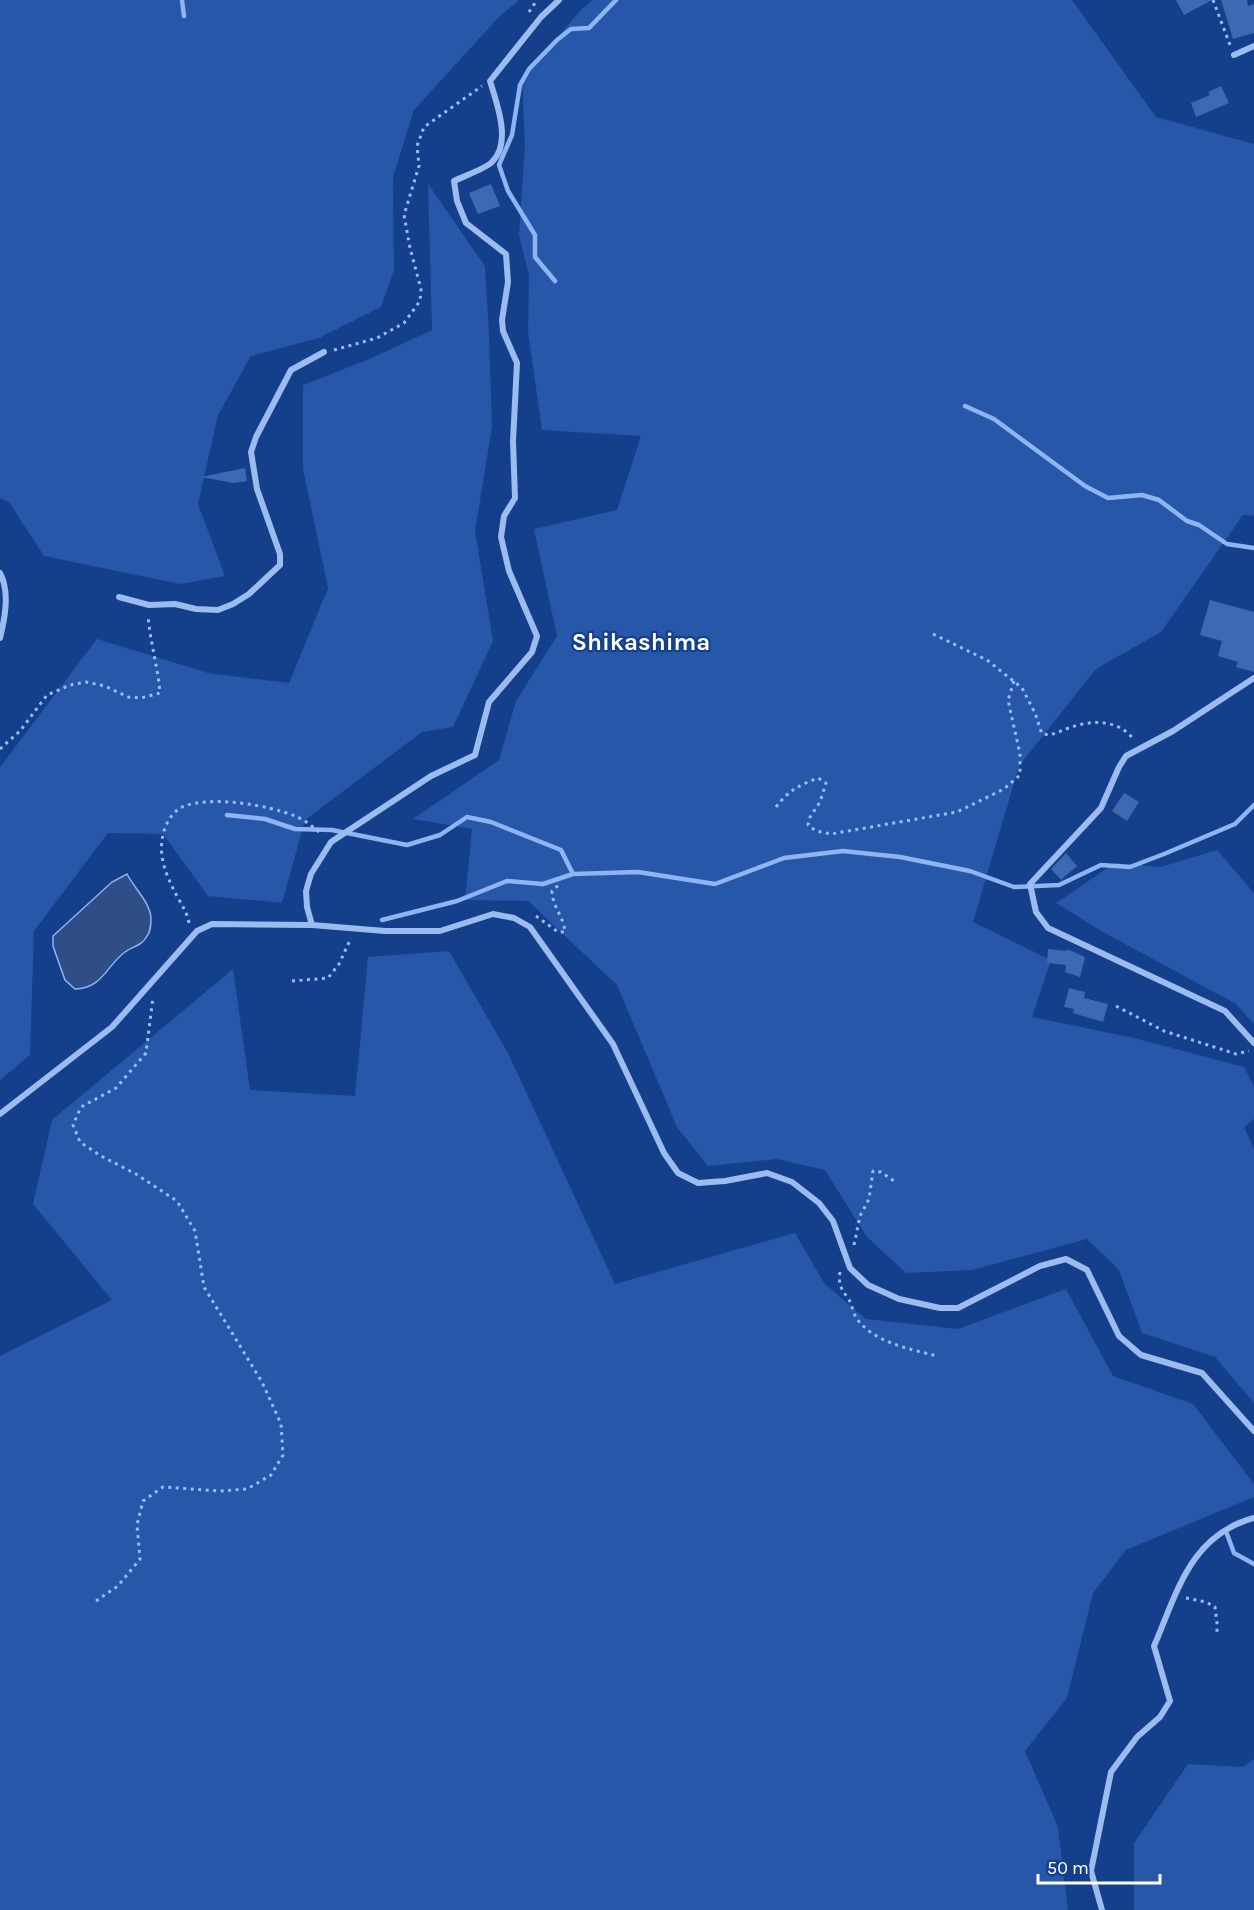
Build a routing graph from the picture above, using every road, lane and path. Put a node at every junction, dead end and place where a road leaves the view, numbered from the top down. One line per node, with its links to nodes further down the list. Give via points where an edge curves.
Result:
1 (559, 0): 5 (street)
2 (1213, 0): 4 (path)
3 (1254, 46): 4 (street)
4 (1233, 55)
5 (490, 81): 6 (path, via 424,127 417,146 419,166 404,214 421,289 420,301 404,323 377,338); 17 (street, via 498,104 502,146 492,163 454,181 466,223 506,254 508,282 503,331 517,363 515,498 504,516 501,537 509,571 537,636 532,652 489,702 475,755 431,776)
6 (324, 352): 9 (street, via 291,370 251,452 257,489 280,554 280,565 249,594 218,610)
7 (0, 573): 11 (street, via 4,582 5,619)
8 (119, 597): 9 (street)
9 (148, 604): 14 (path, via 160,693 128,697 86,682 70,685 47,695 20,731)
10 (933, 634): 13 (path, via 987,660)
11 (0, 638)
12 (1254, 678): 15 (street)
13 (1014, 681): 15 (path, via 1022,688 1042,734 1052,736 1072,727 1104,722 1127,729); 16 (path, via 1008,700 1020,754 1020,775 1004,789 957,812 831,834 808,825 826,783 818,778 787,793)
14 (0, 748)
15 (1141, 748): 26 (street, via 1126,756 1101,808 1030,884 1036,912 1048,928 1225,1011)
16 (776, 807)
17 (331, 842): 20 (street, via 311,874 306,891); 22 (path, via 297,817 248,803 200,802 180,808 165,824 162,863 188,914)
18 (561, 883): 19 (path, via 552,891 552,899 566,932 558,933)
19 (532, 915)
20 (312, 925): 21 (street); 22 (street, via 212,924)
21 (355, 929): 24 (path, via 328,978); 30 (street, via 440,931 494,914 514,918 530,927 613,1044 664,1153 678,1173 698,1184 767,1173 792,1182 819,1203 833,1221)
22 (192, 937): 23 (street)
23 (155, 978): 28 (street, via 112,1027); 35 (path, via 146,1053 116,1088 81,1107 73,1125 80,1142 177,1201 195,1231 204,1287 262,1382 281,1424 283,1455 271,1476 247,1489 163,1487 143,1501 137,1525 140,1559 118,1586)
24 (292, 981)
25 (1116, 1006): 27 (path, via 1164,1031 1226,1051 1236,1054)
26 (1254, 1043)
27 (1254, 1050)
28 (0, 1114)
29 (894, 1181): 30 (path, via 873,1171 868,1199)
30 (847, 1260): 31 (path, via 839,1281 857,1318 883,1339); 32 (street, via 868,1285 899,1299 958,1308 1040,1266 1066,1259 1087,1270 1119,1336 1141,1355 1202,1373)
31 (937, 1356)
32 (1254, 1431)
33 (1254, 1518): 34 (street, via 1223,1530 1204,1545)
34 (1175, 1596): 36 (path, via 1215,1607); 37 (street, via 1154,1646 1170,1701 1111,1772 1104,1798 1091,1871)
35 (96, 1600)
36 (1217, 1634)
37 (1102, 1910)

